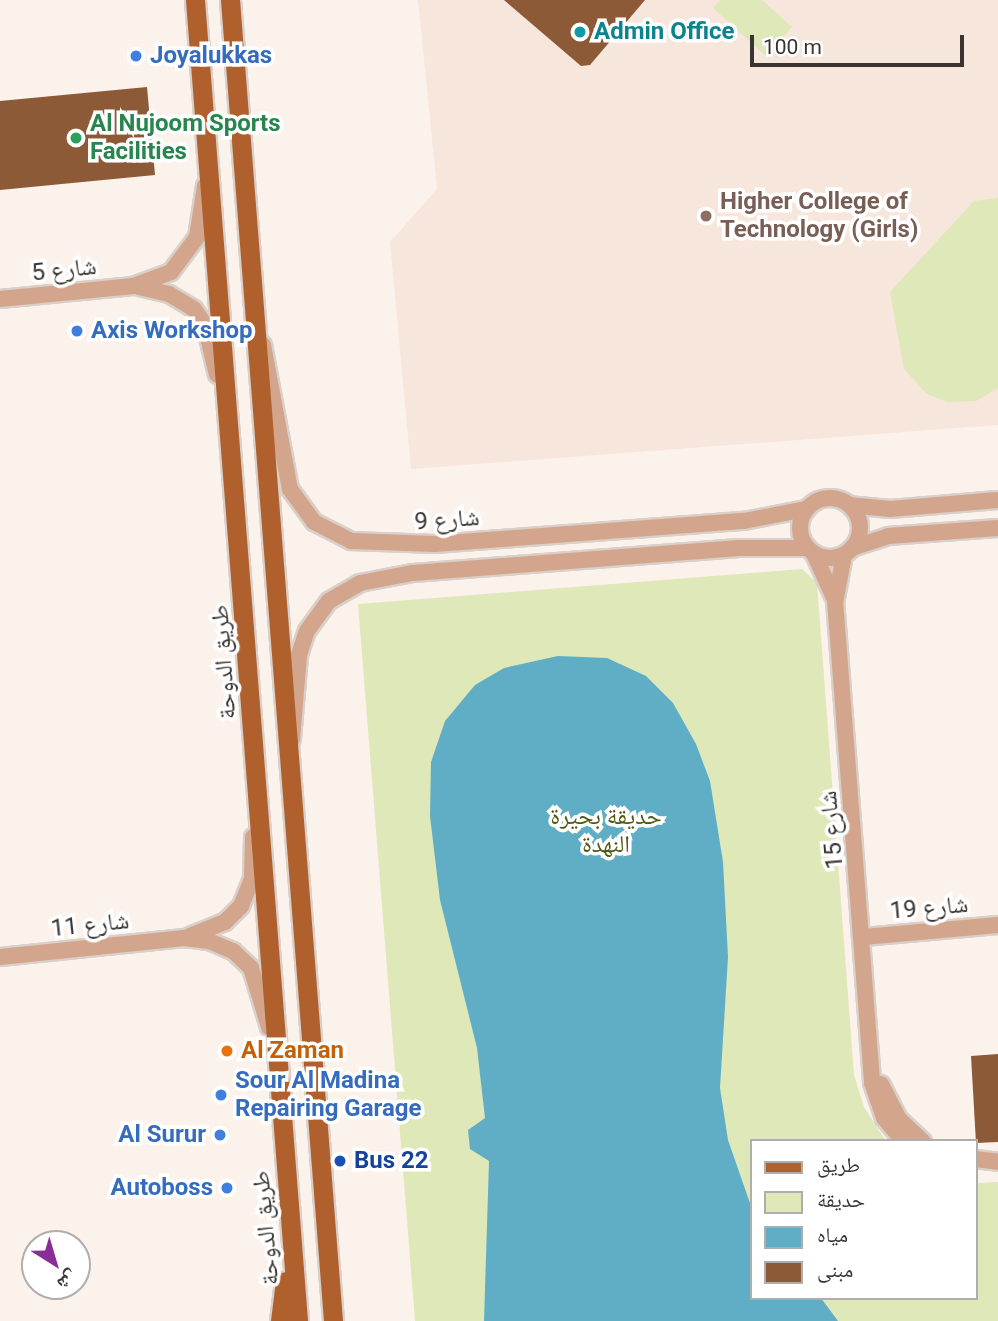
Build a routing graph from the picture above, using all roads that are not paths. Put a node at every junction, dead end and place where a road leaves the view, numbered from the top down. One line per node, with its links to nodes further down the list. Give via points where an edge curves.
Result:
1 (195, 0): 3 (main road, طريق الدوحة)
2 (230, 0): 6 (main road)
3 (209, 171): 4 (street, شارع 5, via 193,248 171,272); 7 (main road, طريق الدوحة)
4 (133, 286): 5 (street, شارع 5); 7 (street, شارع 5, via 178,297 200,317)
5 (0, 299)
6 (253, 315): 10 (street, شارع 9, via 270,375 286,477 304,512 338,537 376,545 419,545 744,521); 15 (main road)
7 (228, 407): 16 (main road, طريق الدوحة)
8 (998, 500): 9 (street, via 890,509)
9 (850, 505): 10 (street, via 831,498); 13 (street, via 860,531)
10 (806, 509): 12 (street, via 799,529)
11 (998, 528): 13 (street, via 888,536)
12 (811, 551): 13 (street); 14 (street, شارع 15); 15 (street, شارع 9, via 725,549 413,573 360,583 329,601 307,631)
13 (848, 552): 14 (street, شارع 15)
14 (835, 600): 18 (street, شارع 15)
15 (288, 755): 31 (main road)
16 (260, 811): 19 (street, شارع 11, via 252,879 241,906 225,922); 21 (main road, طريق الدوحة)
17 (998, 925): 18 (street, شارع 19)
18 (863, 937): 22 (street, شارع 15)
19 (184, 938): 20 (street, شارع 11); 21 (street, شارع 11, via 221,946 251,968)
20 (0, 957)
21 (277, 1046): 28 (main road, طريق الدوحة)
22 (871, 1056): 23 (street, شارع 15, via 879,1107); 24 (street, شارع 15, via 892,1107)
23 (902, 1139)
24 (921, 1139)
25 (977, 1159): 26 (street)
26 (998, 1163): 27 (street)
27 (977, 1166)
28 (292, 1232): 29 (main road); 30 (main road, طريق الدوحة)
29 (280, 1321)
30 (298, 1321)
31 (333, 1321)

